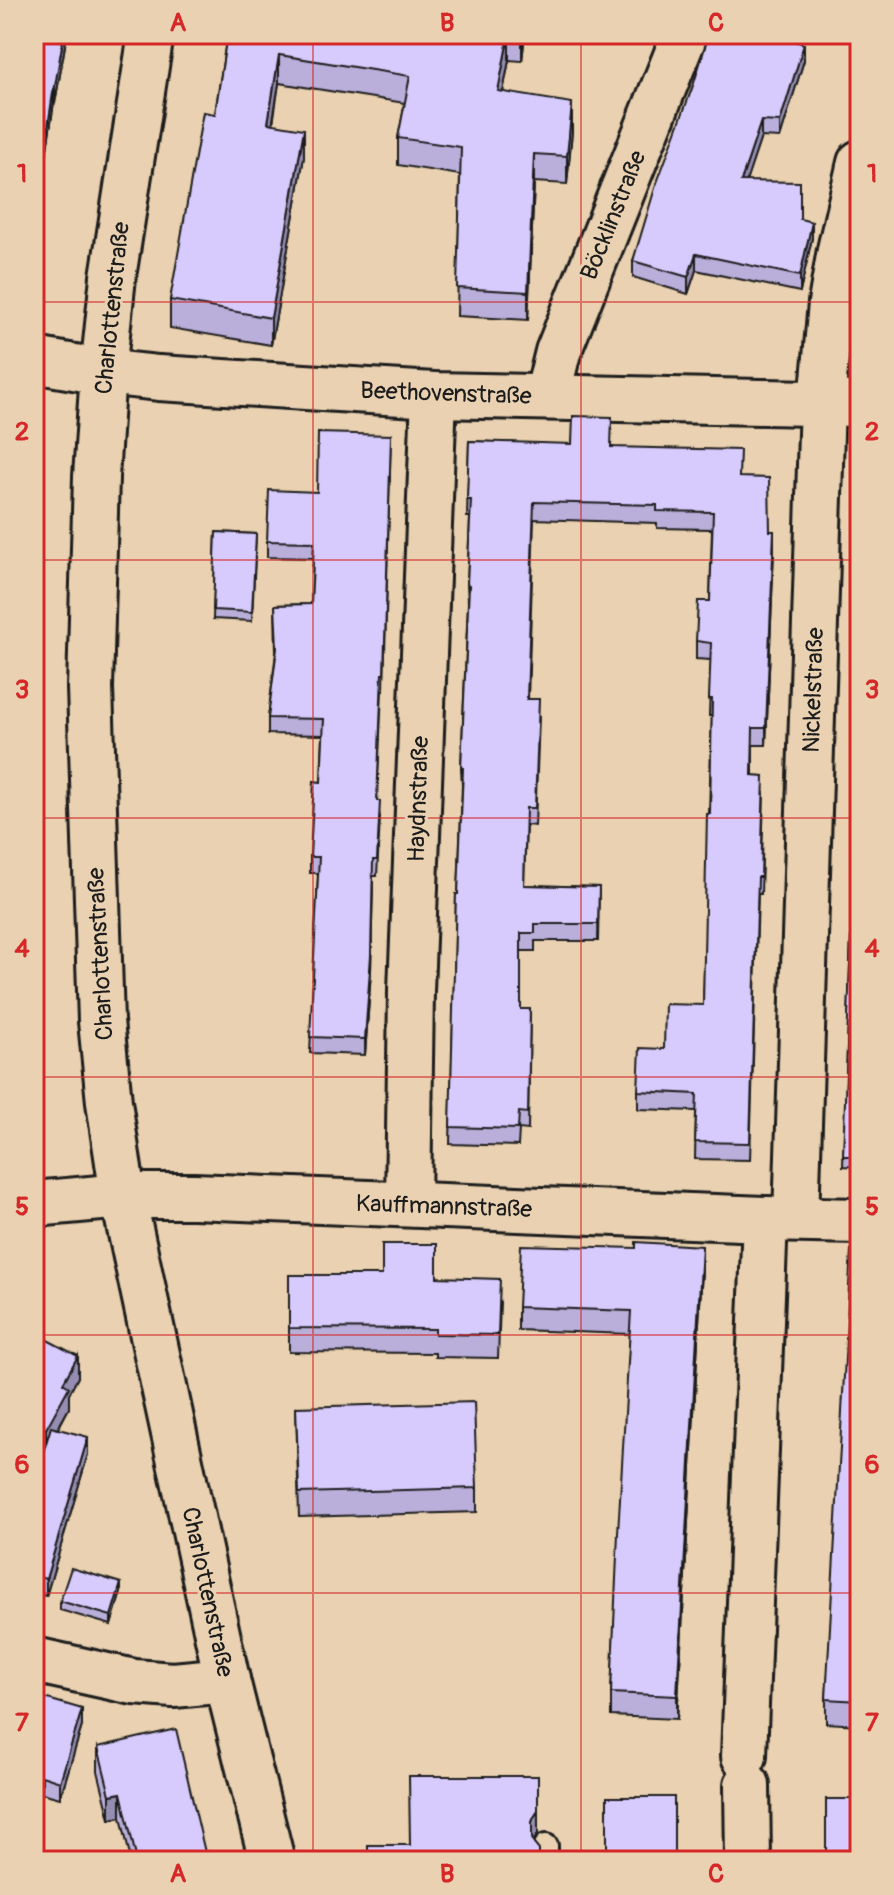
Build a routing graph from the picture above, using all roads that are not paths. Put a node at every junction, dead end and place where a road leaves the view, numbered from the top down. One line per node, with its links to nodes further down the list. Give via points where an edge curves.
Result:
1 (151, 34): 5 (street, Charlottenstraße)
2 (685, 34): 7 (street, Böcklinstraße, via 558,352)
3 (860, 163): 8 (street, Nickelstraße, via 831,303)
4 (34, 360): 5 (street, Beethovenstraße)
5 (103, 372): 6 (street, Beethovenstraße); 9 (street, Charlottenstraße, via 90,688 101,1021)
6 (434, 395): 7 (street, Beethovenstraße); 11 (street, Haydnstraße)
7 (547, 397): 8 (street, Beethovenstraße)
8 (841, 403): 12 (street, Nickelstraße)
9 (123, 1196): 10 (street, Kauffmannstraße); 11 (street, Kauffmannstraße); 15 (street, Charlottenstraße)
10 (34, 1204)
11 (408, 1204): 12 (street, Kauffmannstraße)
12 (781, 1219): 13 (street, Kauffmannstraße); 17 (street, via 745,1771)
13 (860, 1221)
14 (34, 1660): 15 (street, via 134,1682)
15 (227, 1680): 16 (street, Charlottenstraße)
16 (272, 1861)
17 (748, 1861)

